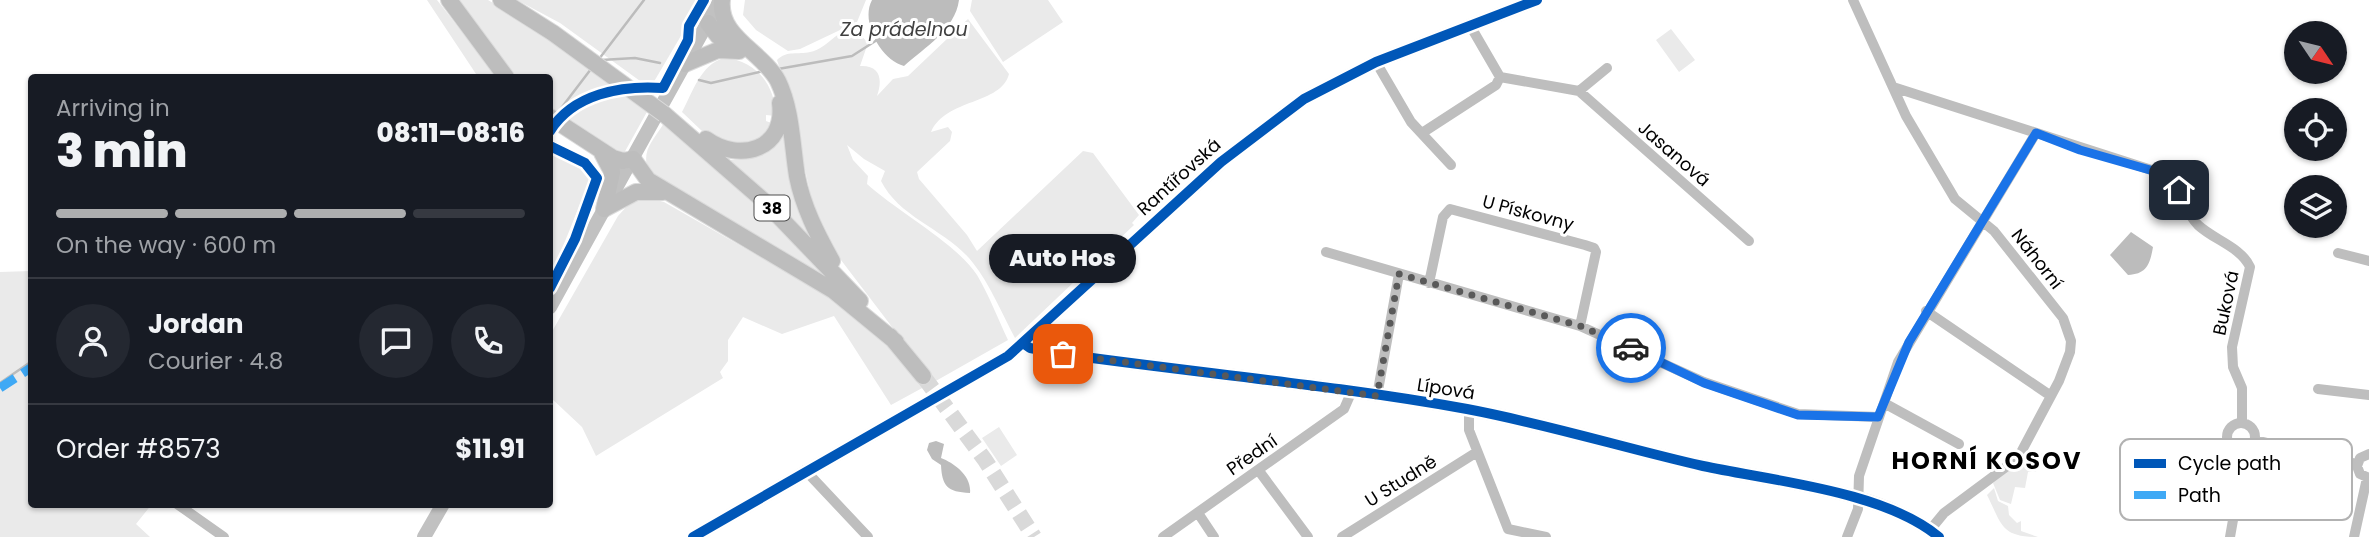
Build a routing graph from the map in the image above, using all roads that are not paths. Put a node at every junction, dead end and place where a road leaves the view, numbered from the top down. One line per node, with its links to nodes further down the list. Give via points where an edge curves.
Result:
1 (449, 0): 14 (main road)
2 (501, 0): 22 (main road, 38, bridge)
3 (721, 0): 6 (street); 7 (main road)
4 (1537, 0): 8 (street, Rantířovská)
5 (1853, 0): 17 (street, Náhorní)
6 (708, 23): 7 (main road); 9 (main road, via 718,36); 11 (street)
7 (726, 27): 12 (main road)
8 (1471, 27): 10 (street, Rantířovská); 15 (street)
9 (743, 52): 11 (main road, via 718,50); 12 (main road)
10 (1376, 62): 20 (street); 40 (street, Rantířovská, via 1304,99 1248,139)
11 (685, 64): 24 (street)
12 (765, 67): 16 (main road)
13 (1606, 68): 18 (street)
14 (504, 74)
15 (1500, 77): 18 (street); 20 (street, via 1496,85)
16 (775, 82): 22 (main road, via 781,116 762,146 731,151); 35 (main road, via 789,119 804,204)
17 (1893, 87): 21 (street, Buková); 28 (street, Náhorní, via 1955,198)
18 (1579, 90): 29 (street, Jasanová)
19 (553, 119): 23 (main road)
20 (1422, 133): 25 (street)
21 (2036, 133): 28 (street); 50 (street, Buková, via 2164,174 2179,190 2196,224 2247,259 2250,275 2232,353 2242,388)
22 (694, 134): 35 (main road, 38)
23 (594, 146): 24 (main road, via 618,160); 27 (main road, via 611,168)
24 (633, 159): 26 (main road, via 643,176); 27 (street)
25 (1451, 165)
26 (673, 195): 27 (main road, via 643,190); 39 (main road, via 834,291)
27 (604, 209): 36 (street)
28 (1983, 221): 37 (street); 46 (street, Náhorní, via 2069,330 2070,352)
29 (1749, 241)
30 (1326, 252): 33 (street)
31 (2339, 253): 32 (street)
32 (2369, 261)
33 (1399, 274): 34 (street); 45 (street)
34 (1429, 283): 38 (street); 38 (street, U Pískovny, via 1443,217 1450,209 1585,245 1596,252)
35 (845, 285): 39 (main road, 38)
36 (553, 302)
37 (1926, 311): 46 (street); 47 (street, via 1898,362)
38 (1580, 326): 49 (street, via 1704,383 1798,415)
39 (896, 342): 41 (main road, 38)
40 (1023, 343): 43 (street, Lípová, via 1076,356); 58 (street, Rantířovská, via 993,365)
41 (922, 376)
42 (2318, 389): 44 (street)
43 (1351, 393): 45 (street, Lípová); 59 (street, Přední, via 1344,409)
44 (2369, 395)
45 (1377, 396): 48 (street, Lípová)
46 (2051, 396): 66 (street, via 2013,464 1944,513)
47 (1884, 403): 49 (street); 53 (street)
48 (1469, 410): 54 (street, via 1469,430); 61 (street, Lípová)
49 (1878, 417): 61 (street, via 1859,476)
50 (2242, 423): 51 (street, Buková, via 2230,428); 52 (street, via 2253,429)
51 (2228, 439)
52 (2255, 439)
53 (1959, 444)
54 (1477, 453): 65 (street); 74 (street, U Studně)
55 (2369, 454): 57 (street)
56 (2352, 463): 57 (street)
57 (2357, 464): 60 (street, via 2360,474)
58 (805, 470): 69 (street, Rantířovská); 70 (street)
59 (1258, 471): 64 (street, Přední); 73 (street)
60 (2368, 478): 77 (street)
61 (1859, 499): 66 (street, Lípová, via 1901,513); 76 (street)
62 (183, 508): 67 (street)
63 (441, 508): 68 (street)
64 (1198, 513): 71 (street, Přední); 72 (street)
65 (1505, 533): 75 (street)
66 (1934, 533)
67 (224, 537)
68 (424, 537)
69 (693, 537)
70 (868, 537)
71 (1163, 537)
72 (1214, 537)
73 (1308, 537)
74 (1342, 537)
75 (1546, 537)
76 (1847, 537)
77 (2354, 537)

